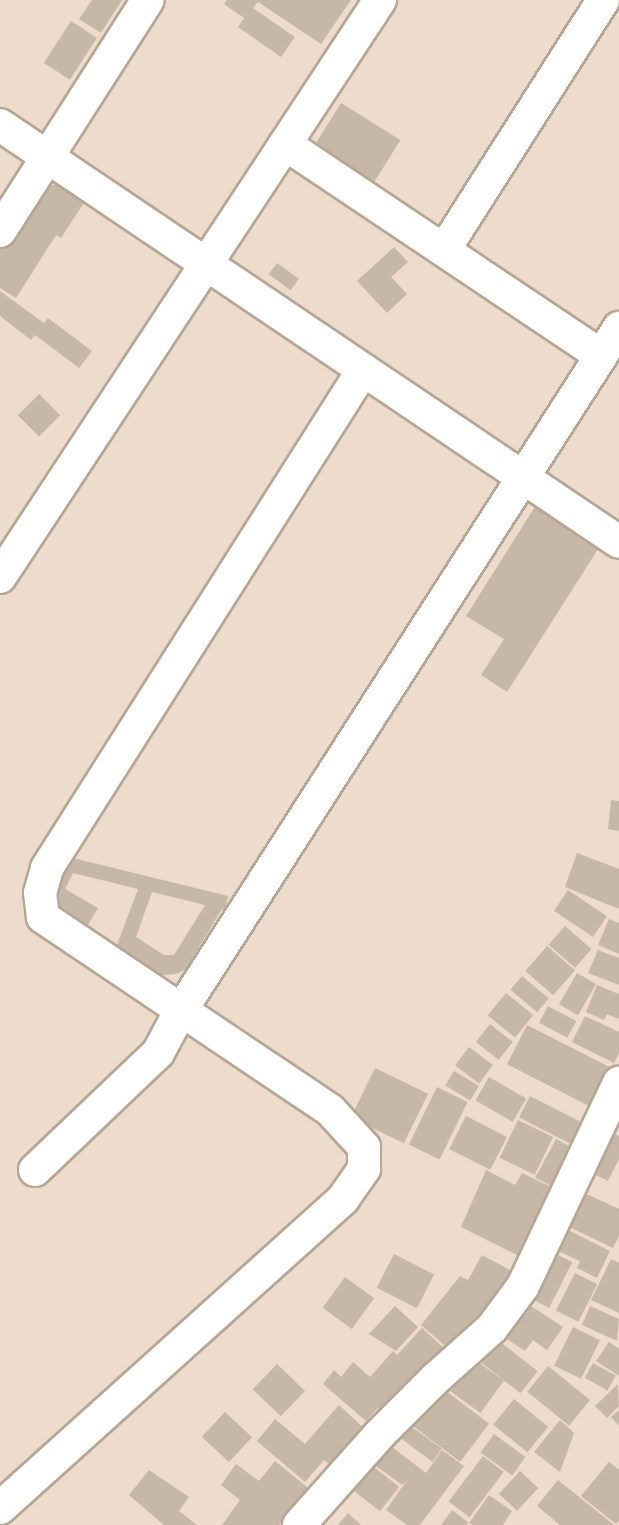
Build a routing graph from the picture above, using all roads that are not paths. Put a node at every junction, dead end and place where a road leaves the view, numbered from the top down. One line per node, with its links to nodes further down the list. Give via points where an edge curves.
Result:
1 (148, 0): 6 (street)
2 (380, 0): 5 (street)
3 (603, 0): 8 (street)
4 (0, 125): 6 (street)
5 (285, 144): 8 (street); 9 (street)
6 (48, 158): 7 (street); 9 (street)
7 (0, 231)
8 (444, 250): 11 (street)
9 (206, 264): 12 (street); 15 (street)
10 (619, 328): 11 (street)
11 (600, 355): 13 (street)
12 (363, 370): 13 (street); 16 (street, via 47,868 40,893 43,917)
13 (524, 478): 14 (street); 16 (street)
14 (619, 542)
15 (0, 577)
16 (180, 1012): 18 (street, via 158,1053); 19 (street, via 330,1110 364,1148 364,1169 343,1199)
17 (619, 1083): 20 (street, via 523,1286 492,1328 380,1434)
18 (35, 1170)
19 (0, 1508)
20 (299, 1525)

